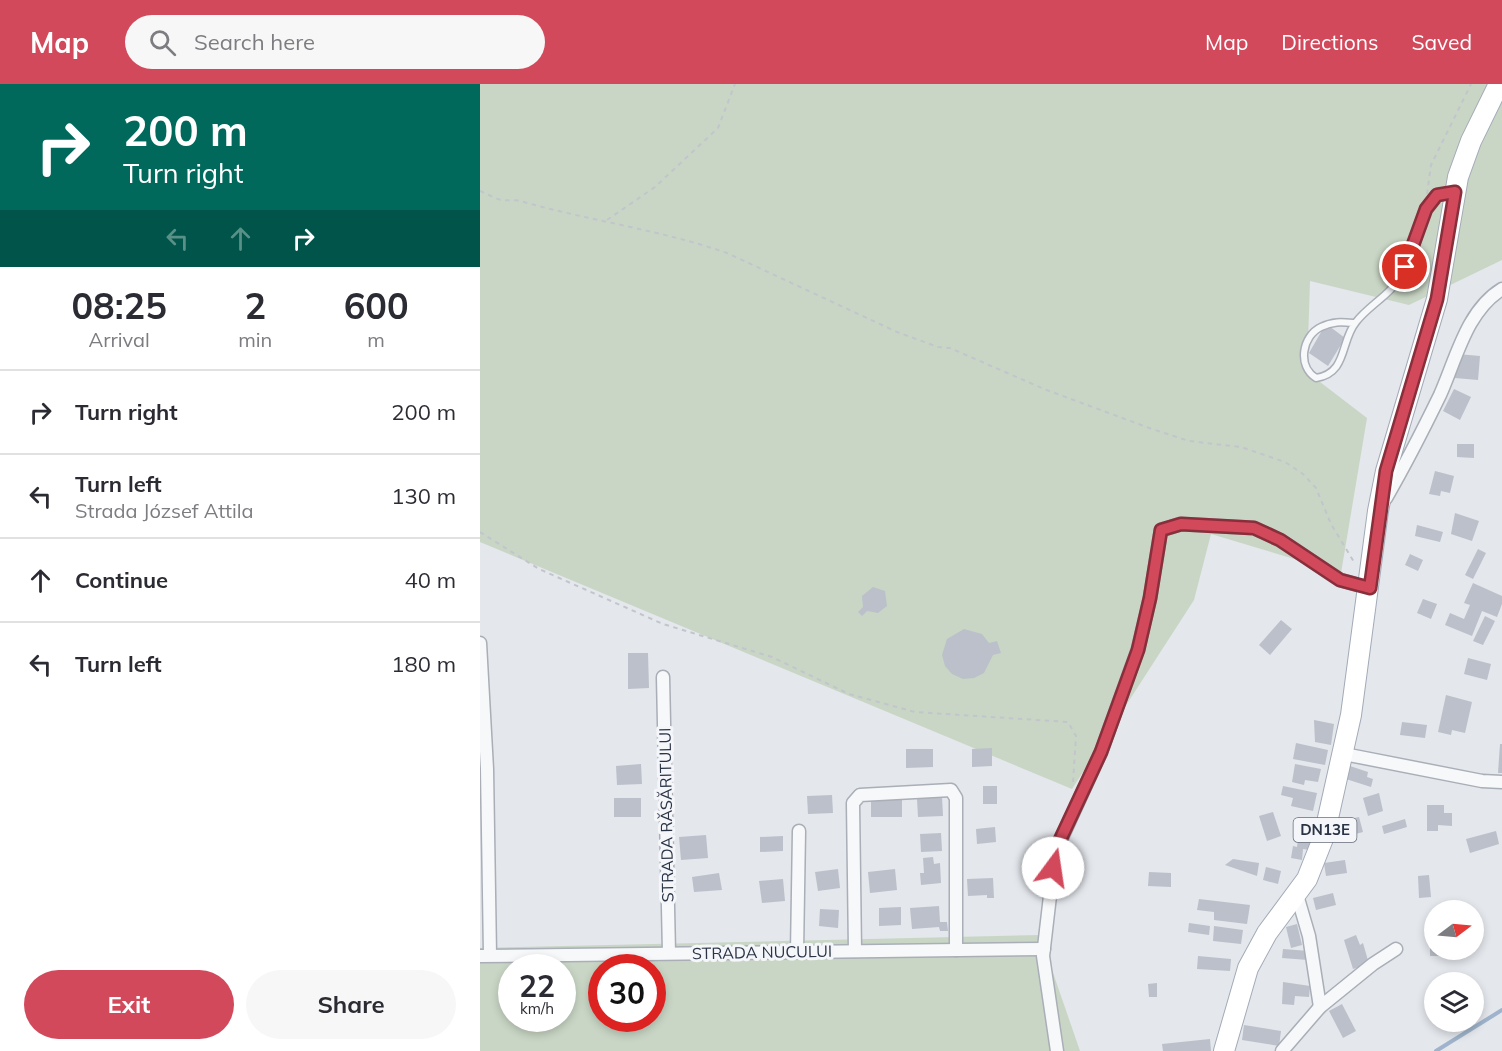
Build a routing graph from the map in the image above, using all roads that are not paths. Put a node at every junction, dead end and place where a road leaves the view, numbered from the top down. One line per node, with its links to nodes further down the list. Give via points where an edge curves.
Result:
1 (1499, 84): 2 (main road, DN13E, via 1462,163)
2 (1455, 192): 4 (lane, via 1437,195 1426,209 1400,278); 5 (main road, DN13E, via 1437,299 1394,441)
3 (1502, 289): 5 (street, via 1482,308 1463,339 1440,395)
4 (1354, 323): 4 (lane, via 1333,372 1316,378 1310,374 1303,352 1309,337 1335,322)
5 (1378, 511): 6 (main road, DN13E)
6 (1370, 588): 9 (main road, DN13E); 13 (street, via 1340,580 1280,540 1254,528 1181,524 1161,530 1138,650 1101,752 1055,852)
7 (480, 643): 19 (street, via 487,769)
8 (663, 677): 18 (street, STRADA RĂSĂRITULUI)
9 (1344, 754): 10 (street); 12 (main road, DN13E, via 1318,854)
10 (1502, 782)
11 (800, 831): 17 (street)
12 (1298, 895): 20 (street); 22 (main road, DN13E, via 1268,933 1248,968)
13 (1044, 949): 15 (street, STRADA NUCULUI); 21 (street, via 1044,975)
14 (1396, 949): 20 (street)
15 (956, 950): 16 (street, STRADA NUCULUI); 16 (street, via 956,798 951,790 860,795 853,803)
16 (855, 951): 17 (street, STRADA NUCULUI)
17 (797, 952): 18 (street, STRADA NUCULUI)
18 (669, 953): 19 (street, STRADA NUCULUI)
19 (485, 955)
20 (1320, 1007): 23 (street)
21 (1057, 1051)
22 (1224, 1051)
23 (1282, 1051)

